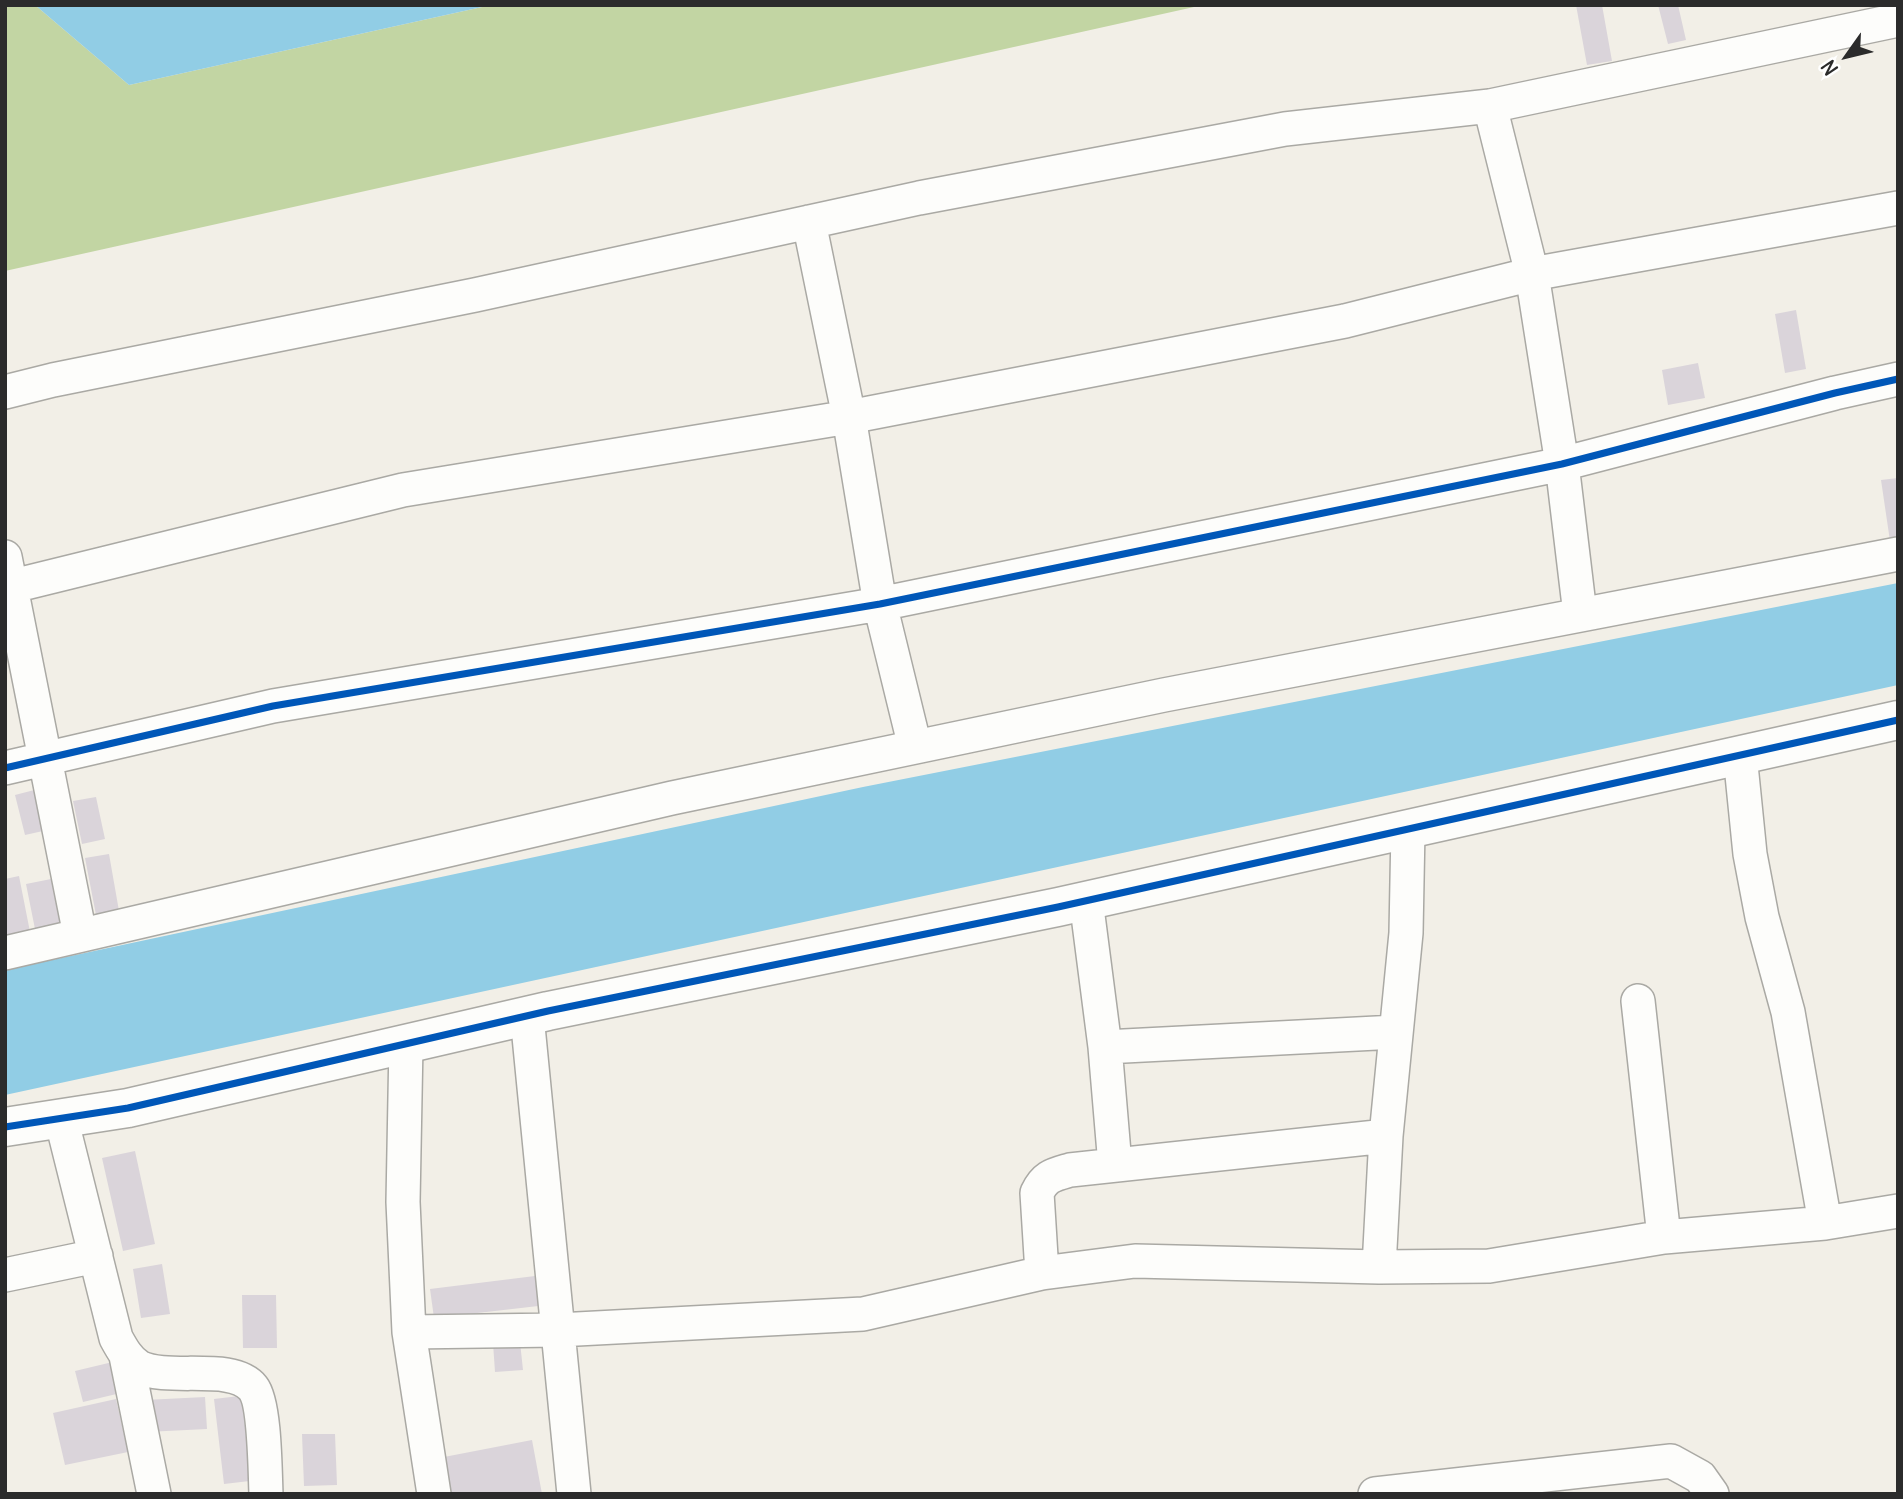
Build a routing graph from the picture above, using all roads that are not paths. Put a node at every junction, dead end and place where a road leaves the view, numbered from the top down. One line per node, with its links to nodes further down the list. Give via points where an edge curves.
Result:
1 (1898, 20): 2 (street)
2 (1490, 106): 4 (street, via 1285,129); 5 (street)
3 (1898, 208): 5 (street)
4 (809, 222): 7 (street); 8 (street)
5 (1532, 274): 8 (street, via 1345,321); 9 (street)
6 (1898, 379): 9 (street)
7 (5, 393)
8 (849, 417): 11 (street, via 403,490); 12 (street)
9 (1562, 464): 12 (street); 13 (street)
10 (1898, 554): 13 (street)
11 (7, 577): 17 (street)
12 (880, 604): 15 (street); 17 (street, via 273,706)
13 (1580, 614): 15 (street)
14 (1898, 720): 16 (street)
15 (915, 747): 21 (street, via 672,798)
16 (1740, 755): 19 (street); 33 (street, via 1749,854 1788,1012)
17 (44, 759): 18 (street); 21 (street)
18 (5, 768)
19 (1408, 829): 20 (street); 25 (street, via 1406,933)
20 (1086, 900): 24 (street); 27 (street)
21 (80, 935): 22 (street)
22 (5, 953)
23 (1638, 1001): 34 (street)
24 (527, 1016): 26 (street); 39 (street)
25 (1396, 1032): 27 (street); 30 (street)
26 (406, 1044): 28 (street, via 128,1108); 40 (street, via 403,1202)
27 (1105, 1046): 31 (street)
28 (61, 1118): 29 (street); 35 (street)
29 (5, 1127)
30 (1386, 1136): 31 (street); 36 (street)
31 (1115, 1165): 37 (street, via 1070,1170 1042,1181 1037,1193)
32 (1898, 1211): 33 (street)
33 (1825, 1223): 34 (street)
34 (1664, 1237): 36 (street, via 1489,1266)
35 (96, 1256): 38 (street); 41 (street, via 116,1338)
36 (1379, 1267): 37 (street, via 1135,1261)
37 (1042, 1273): 39 (street, via 863,1314)
38 (5, 1275)
39 (558, 1330): 40 (street); 46 (street)
40 (409, 1332): 45 (street)
41 (126, 1356): 43 (street); 44 (street, via 140,1367 239,1377 253,1388 260,1404)
42 (1445, 1490): 47 (street); 48 (street, via 1671,1461 1700,1477)
43 (154, 1494)
44 (266, 1494)
45 (434, 1494)
46 (574, 1494)
47 (1375, 1494)
48 (1712, 1494)

